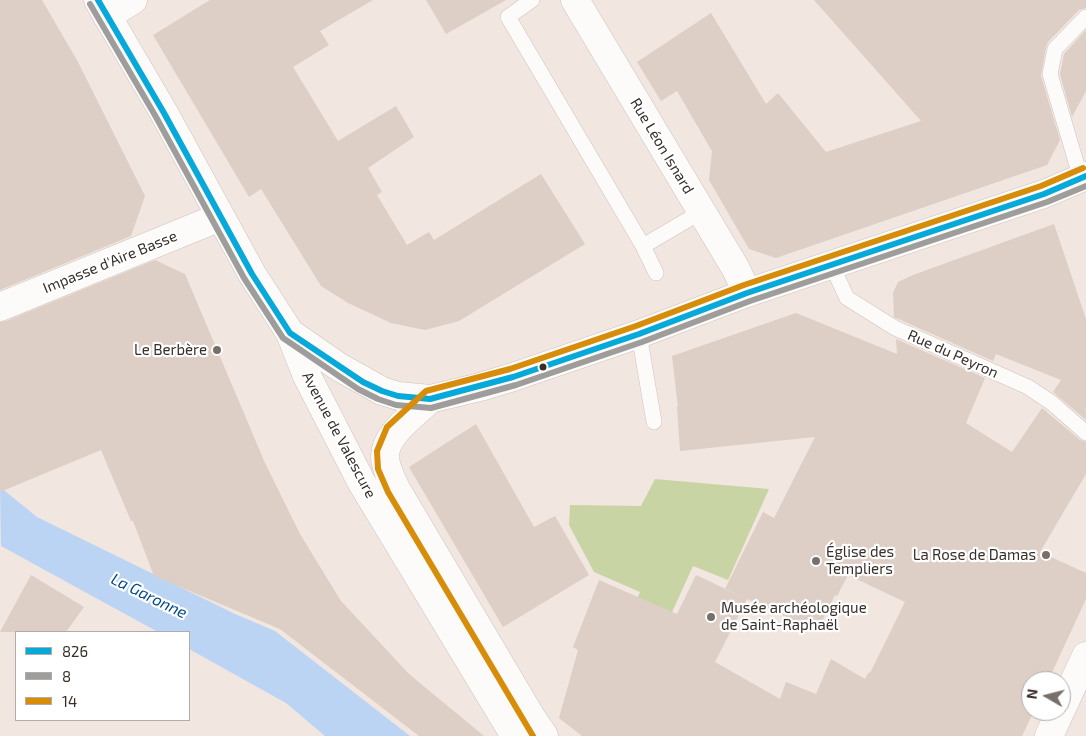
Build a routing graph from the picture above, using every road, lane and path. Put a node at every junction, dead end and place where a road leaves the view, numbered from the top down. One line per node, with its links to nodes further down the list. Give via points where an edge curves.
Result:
1 (133, 0): 4 (main road)
2 (532, 0): 9 (lane, via 508,17)
3 (575, 0): 7 (main road, Rue Léon Isnard)
4 (103, 8): 8 (main road, Avenue de Valescure)
5 (1086, 17): 6 (lane, via 1055,49 1050,74)
6 (1084, 178): 10 (main road)
7 (702, 212): 9 (lane); 12 (main road, Rue Léon Isnard)
8 (220, 217): 13 (main road, Impasse d'Aire Basse); 14 (main road, Avenue de Valescure)
9 (643, 246): 11 (lane)
10 (832, 266): 12 (main road); 18 (lane, Rue du Peyron, via 848,298 895,328 1028,388 1052,403)
11 (656, 274)
12 (747, 293): 15 (main road)
13 (0, 307)
14 (290, 332): 16 (main road, via 338,367 382,391); 20 (main road, Avenue de Valescure, via 307,376 362,483)
15 (639, 334): 16 (main road, via 513,378); 17 (lane)
16 (430, 399): 21 (main road, via 394,433 385,454 386,466 396,489)
17 (654, 422)
18 (1086, 433)
19 (1086, 656): 22 (main road)
20 (515, 736)
21 (544, 736)
22 (1049, 736)

